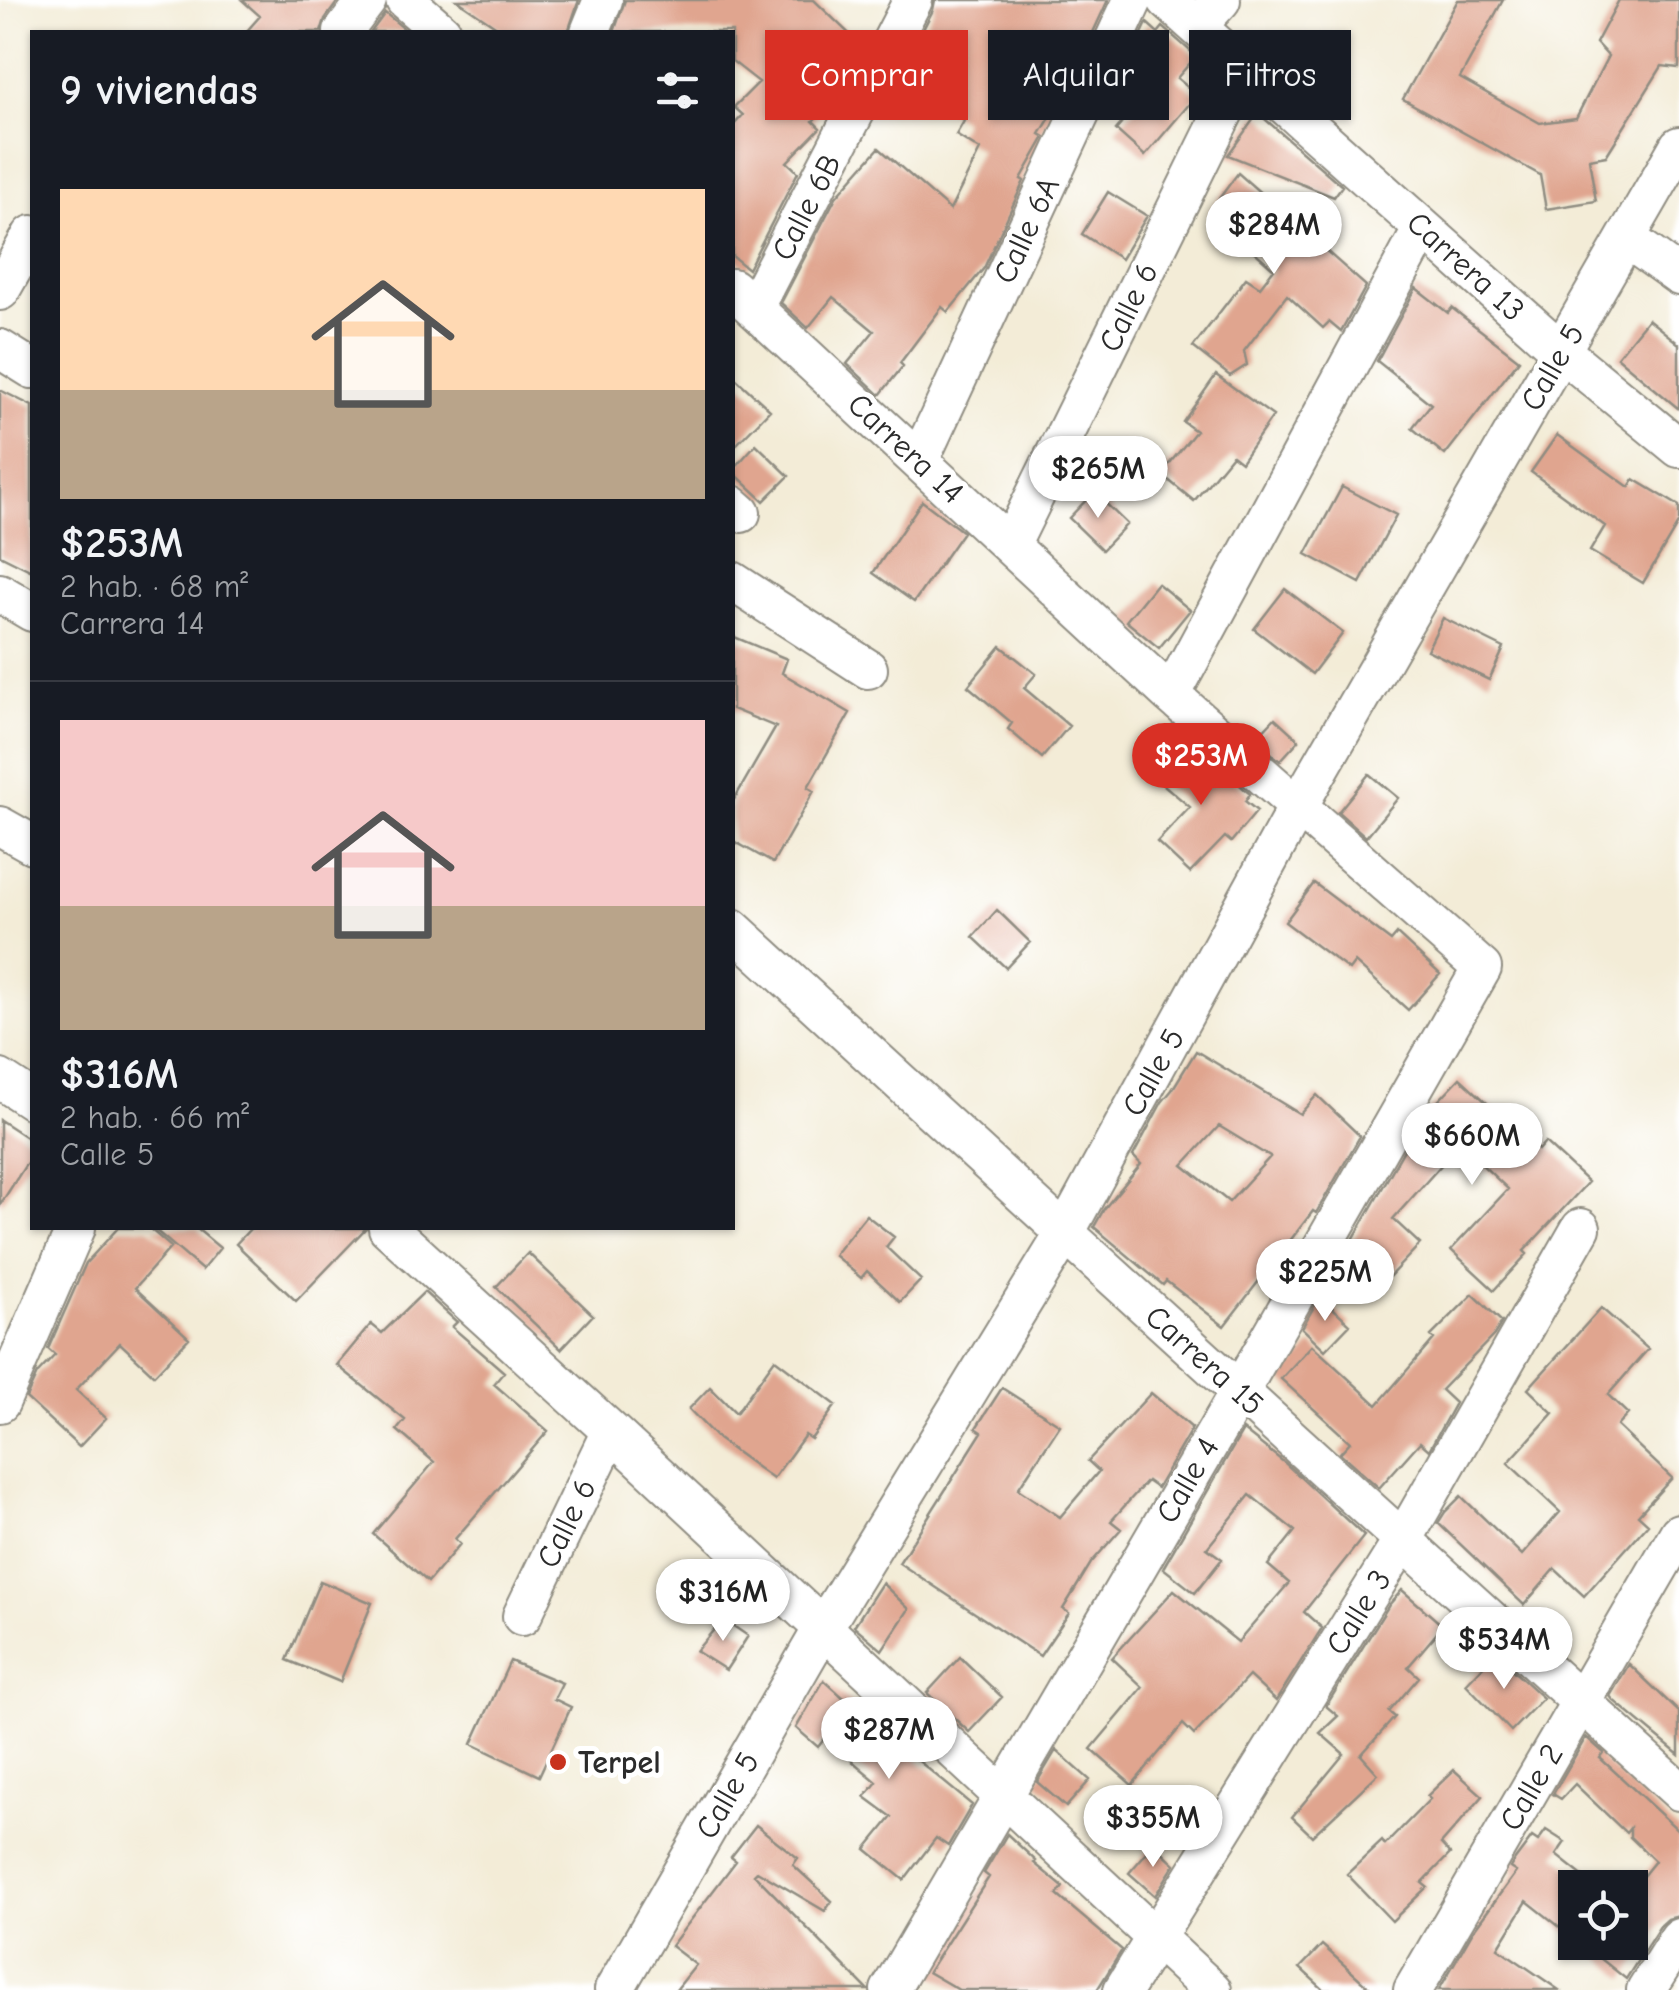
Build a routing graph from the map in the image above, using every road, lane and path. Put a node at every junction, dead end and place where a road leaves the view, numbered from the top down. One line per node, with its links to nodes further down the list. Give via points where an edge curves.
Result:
1 (367, 0): 8 (street)
2 (405, 0): 9 (street)
3 (603, 0): 10 (street)
4 (913, 0): 19 (street, Calle 6B)
5 (1133, 0): 24 (street, Calle 6A)
6 (1167, 0): 7 (street, Carrera 13)
7 (1209, 13)
8 (344, 30)
9 (440, 30)
10 (591, 30)
11 (1220, 120): 25 (street, Calle 6)
12 (1302, 120): 14 (street, Carrera 13)
13 (1679, 146): 16 (street, Calle 5)
14 (1422, 228): 21 (street, Carrera 13); 30 (street)
15 (30, 238): 18 (street)
16 (1626, 238): 17 (street); 21 (street, Calle 5)
17 (1679, 276)
18 (0, 291)
19 (743, 297): 24 (street, Carrera 14)
20 (0, 348): 22 (street)
21 (1561, 350): 23 (street, Carrera 13); 31 (street, Calle 5)
22 (30, 369)
23 (1679, 448)
24 (919, 461): 25 (street, Carrera 14)
25 (1011, 544): 30 (street, Carrera 14)
26 (735, 584): 29 (street)
27 (0, 593): 28 (street)
28 (30, 611)
29 (868, 669)
30 (1171, 696): 31 (street, Carrera 14)
31 (1297, 808): 35 (street, Carrera 14); 41 (street, Calle 5)
32 (0, 826): 33 (street)
33 (30, 843)
34 (735, 931): 41 (street, Carrera 15)
35 (1482, 968): 43 (street, Calle 4)
36 (0, 1079): 37 (street)
37 (30, 1099)
38 (1581, 1228): 47 (street, Calle 3)
39 (75, 1230): 42 (street)
40 (390, 1230): 45 (street)
41 (1065, 1233): 43 (street, Carrera 15); 49 (street, Calle 5)
42 (14, 1331): 44 (street)
43 (1240, 1391): 47 (street, Carrera 15); 52 (street, Calle 4)
44 (0, 1404)
45 (611, 1430): 48 (street, Calle 6); 49 (street)
46 (1679, 1533): 50 (street, Calle 2)
47 (1403, 1540): 50 (street, Carrera 15); 53 (street, Calle 3)
48 (522, 1616)
49 (823, 1628): 52 (street); 55 (street, Calle 5)
50 (1582, 1700): 51 (street, Carrera 15); 59 (street, Calle 2)
51 (1679, 1790)
52 (1002, 1795): 53 (street); 56 (street, Calle 4)
53 (1155, 1937): 57 (street, Calle 3); 58 (street)
54 (1679, 1938): 60 (street)
55 (614, 1990)
56 (890, 1990)
57 (1123, 1990)
58 (1212, 1990)
59 (1413, 1990)
60 (1646, 1990)

